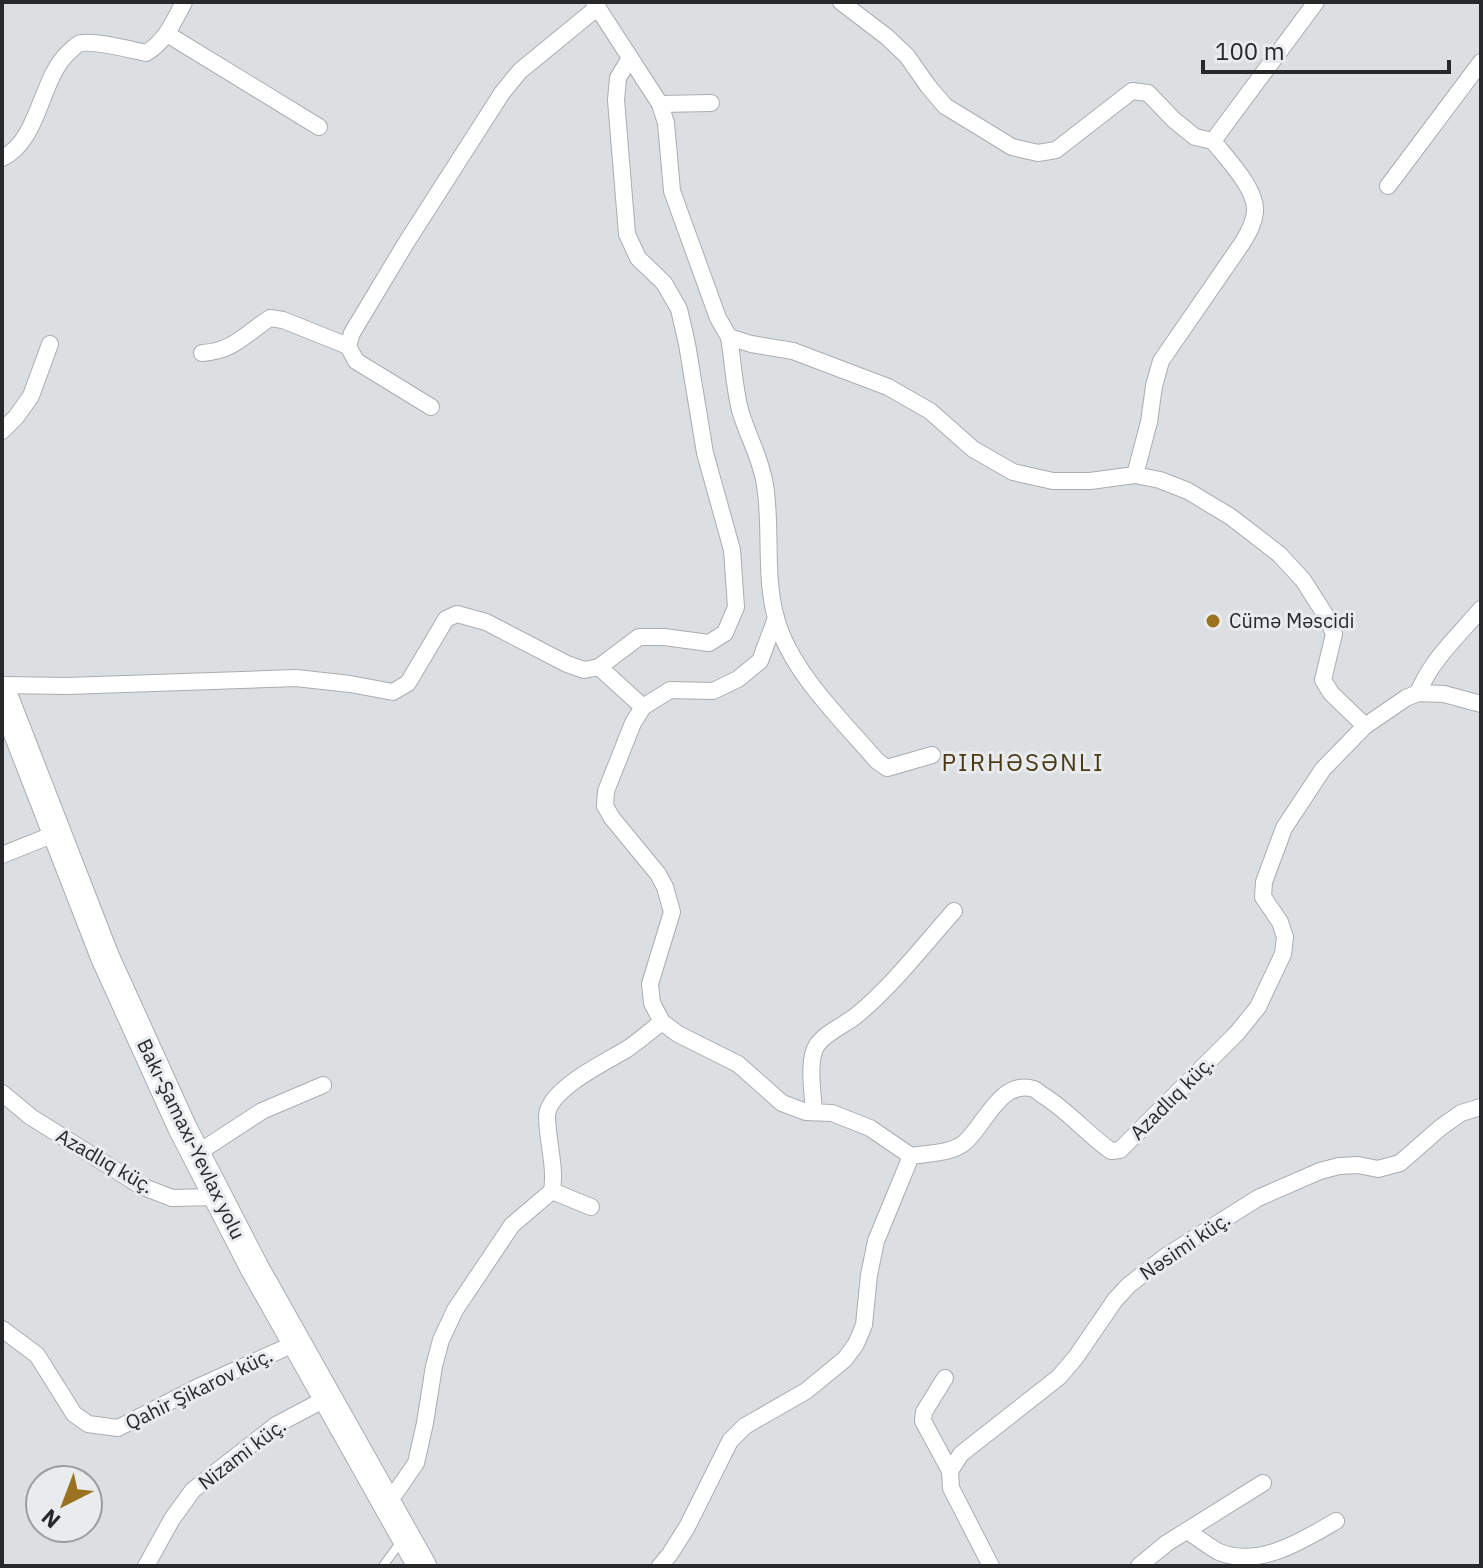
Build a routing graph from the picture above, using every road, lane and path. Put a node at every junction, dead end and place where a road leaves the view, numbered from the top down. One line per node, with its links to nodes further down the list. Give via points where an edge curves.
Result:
1 (184, 2): 5 (street)
2 (841, 2): 11 (street, via 907,56 945,106 1012,147 1038,153 1056,150 1132,91 1148,93 1195,137)
3 (1316, 2): 11 (street)
4 (596, 5): 6 (street); 16 (street, via 502,93 406,243)
5 (167, 34): 10 (street); 12 (street, via 146,53 77,44 63,58 34,121 12,153)
6 (630, 58): 9 (street); 23 (street, via 618,78 616,100 627,234 638,258 664,283 679,309 705,453 732,550 736,607 725,633 709,643 639,637)
7 (1481, 62): 13 (street)
8 (711, 103): 9 (street)
9 (660, 104): 14 (street, via 672,191)
10 (319, 127)
11 (1213, 141): 20 (street, via 1253,193 1256,210 1243,242 1161,361)
12 (2, 158)
13 (1388, 186)
14 (729, 337): 20 (street, via 793,351 888,387 1013,472 1053,481); 22 (street, via 740,409 764,482)
15 (50, 344): 19 (street, via 31,396)
16 (348, 346): 17 (street, via 270,318 231,347); 18 (street, via 356,361)
17 (202, 353)
18 (431, 407)
19 (2, 431)
20 (1135, 475): 29 (street, via 1188,491 1231,517 1303,580 1334,634 1323,680)
21 (1481, 609): 26 (street, via 1432,665)
22 (776, 618): 28 (street, via 760,661 738,679 713,691 670,690); 30 (street, via 812,684 877,761 887,768)
23 (599, 667): 24 (street, via 584,670 567,664 486,622 457,614 446,619 408,683 393,692 296,678); 28 (street)
24 (2, 685)
25 (2, 692): 31 (highway, Bakı-Şamaxı-Yevlax yolu)
26 (1418, 693): 27 (street); 29 (street)
27 (1481, 704)
28 (643, 707): 34 (street, via 606,791 605,806 658,874 672,912 650,984)
29 (1365, 726): 40 (street, Azadlıq küç., via 1323,769 1284,828 1263,897 1280,922 1283,954 1258,1007 1120,1150 1111,1151 1033,1089 1018,1089 992,1107 954,1149)
30 (932, 755)
31 (57, 833): 32 (street); 39 (highway, Bakı-Şamaxı-Yevlax yolu, via 105,957)
32 (2, 855)
33 (954, 911): 38 (street, via 882,991 817,1046 812,1064)
34 (662, 1022): 38 (street, via 738,1064 782,1103); 41 (street, via 554,1098 547,1113 555,1175)
35 (323, 1085): 39 (street, via 262,1111)
36 (2, 1093): 42 (street, Azadlıq küç., via 141,1186 172,1198)
37 (1481, 1107): 48 (street, Nəsimi küç., via 1461,1113 1400,1163 1320,1171 1258,1198 1166,1256 1115,1300 1059,1377 961,1454)
38 (814, 1112): 40 (street, via 870,1128)
39 (196, 1154): 42 (highway, Bakı-Şamaxı-Yevlax yolu)
40 (911, 1156): 57 (street, via 876,1241 864,1325 856,1344 806,1391 745,1426 730,1441 687,1527)
41 (552, 1191): 43 (street); 50 (street, via 512,1225 455,1310 434,1366 416,1463)
42 (218, 1197): 45 (highway, Bakı-Şamaxı-Yevlax yolu)
43 (591, 1207)
44 (5, 1335): 45 (street, Qahir Şikarov küç., via 37,1355 74,1414 88,1424 118,1428)
45 (296, 1343): 47 (highway, Bakı-Şamaxı-Yevlax yolu)
46 (945, 1378): 48 (street, via 923,1421)
47 (327, 1398): 50 (highway, Bakı-Şamaxı-Yevlax yolu); 54 (street, Nizami küç., via 276,1425 193,1490)
48 (950, 1471): 58 (street, via 951,1488)
49 (1263, 1483): 52 (street)
50 (385, 1501): 53 (highway, Bakı-Şamaxı-Yevlax yolu)
51 (1336, 1521): 52 (street, via 1295,1545 1241,1559)
52 (1187, 1531): 59 (street)
53 (404, 1536): 55 (lane); 56 (highway, Bakı-Şamaxı-Yevlax yolu)
54 (146, 1566)
55 (383, 1566)
56 (422, 1566)
57 (660, 1566)
58 (991, 1566)
59 (1139, 1566)

